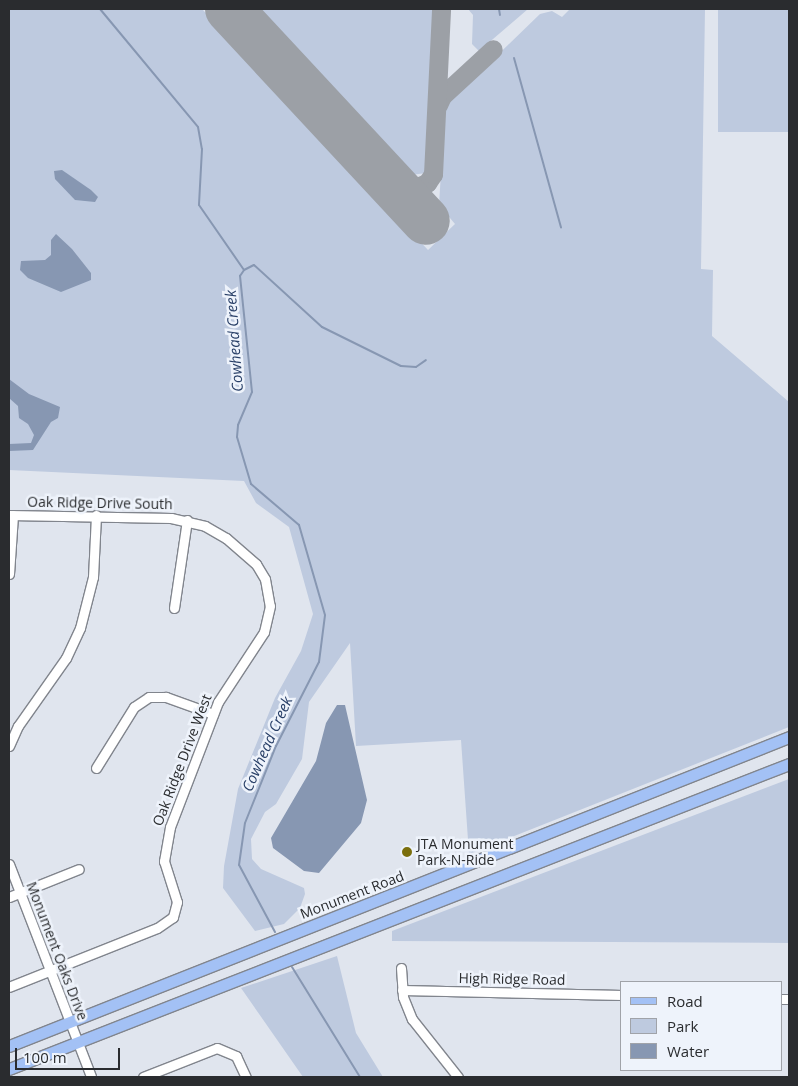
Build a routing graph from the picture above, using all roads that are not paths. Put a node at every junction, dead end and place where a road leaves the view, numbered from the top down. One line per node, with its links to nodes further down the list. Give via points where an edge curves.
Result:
1 (11, 515): 2 (street, Oak Ridge Drive South); 4 (street)
2 (96, 515): 3 (street, Oak Ridge Drive South); 8 (street, via 93,577 80,628 66,658 18,726)
3 (187, 520): 5 (street); 6 (street, Oak Ridge Drive West, via 214,530 244,552 256,564 269,595 264,632 223,693)
4 (9, 574)
5 (174, 608)
6 (213, 714): 10 (street, via 166,697 148,697 134,707); 18 (street, Oak Ridge Drive West, via 166,841 164,861 177,902 175,912 164,926)
7 (789, 737): 11 (main road, Monument Road)
8 (9, 746)
9 (789, 764): 14 (main road)
10 (96, 768)
11 (475, 863): 14 (main road); 22 (main road, Monument Road)
12 (9, 864): 15 (street, Monument Oaks Drive)
13 (79, 869): 15 (street)
14 (482, 884): 23 (main road)
15 (20, 892): 16 (street); 18 (street, Monument Oaks Drive)
16 (9, 897)
17 (401, 968): 20 (street)
18 (50, 970): 19 (street); 22 (street, Monument Oaks Drive)
19 (9, 987)
20 (402, 990): 21 (street, High Ridge Road); 29 (street, via 417,1028)
21 (620, 995)
22 (70, 1022): 23 (street, Monument Oaks Drive); 24 (main road, Monument Road)
23 (78, 1042): 25 (main road); 26 (street, Monument Oaks Drive)
24 (9, 1046)
25 (9, 1069)
26 (91, 1077)
27 (143, 1077): 28 (street, via 218,1048 236,1056)
28 (246, 1077)
29 (458, 1077)

